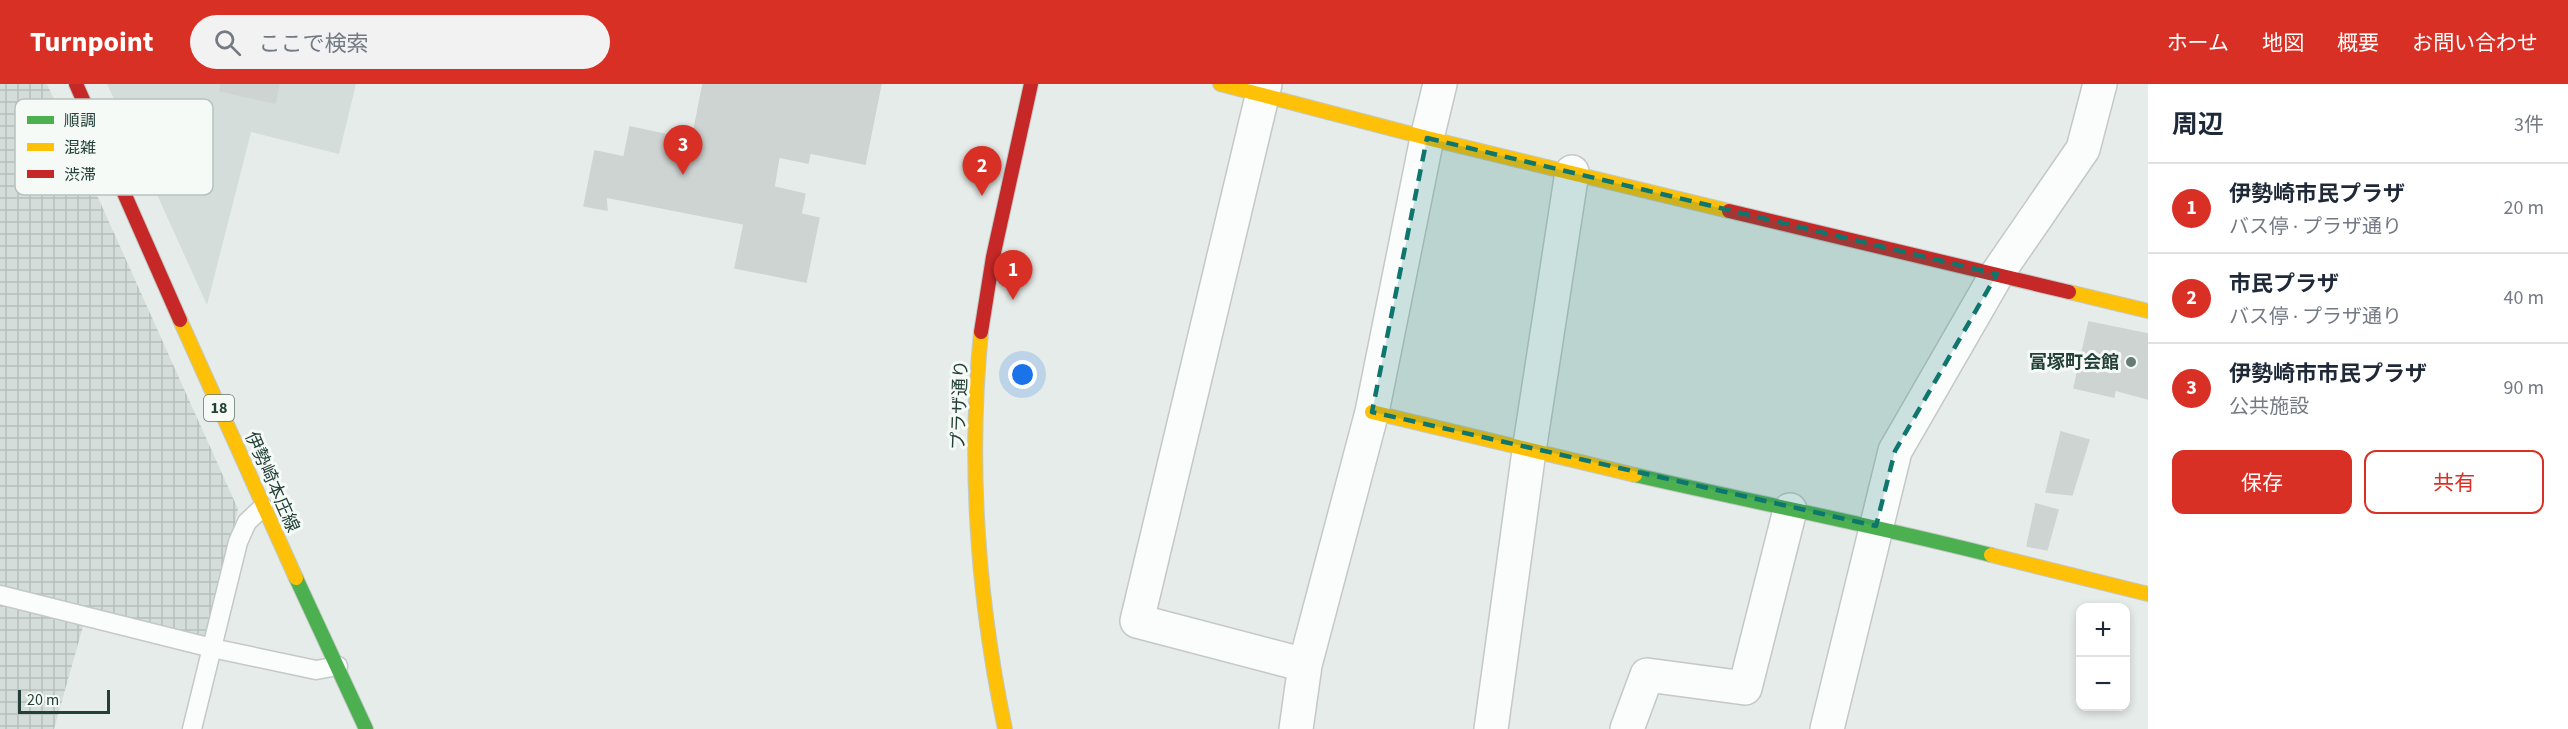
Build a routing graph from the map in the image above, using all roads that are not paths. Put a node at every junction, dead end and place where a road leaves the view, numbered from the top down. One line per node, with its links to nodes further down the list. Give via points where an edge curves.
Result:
1 (76, 84): 7 (street, 伊勢崎本庄線 / 18)
2 (1031, 84): 25 (street, プラザ通り, via 990,276 978,362 980,575 991,669)
3 (1220, 84): 6 (street)
4 (1440, 84): 8 (street)
5 (2100, 84): 11 (street, via 2083,149)
6 (1263, 89): 8 (street); 21 (street, via 1137,621)
7 (83, 99)
8 (1427, 138): 9 (street); 13 (street)
9 (1572, 172): 11 (street); 14 (street)
10 (125, 195): 15 (street, 伊勢崎本庄線 / 18)
11 (1997, 274): 12 (street); 17 (street, via 1895,451)
12 (2148, 311)
13 (1372, 412): 14 (street); 21 (street)
14 (1529, 451): 16 (street); 27 (street)
15 (263, 507): 20 (lane, via 247,522 238,542); 22 (street, 伊勢崎本庄線 / 18)
16 (1790, 510): 17 (street); 28 (street, via 1745,688 1647,675)
17 (1876, 526): 18 (street); 29 (street)
18 (2148, 594)
19 (0, 596): 20 (lane)
20 (212, 648): 22 (lane, via 316,670); 23 (lane)
21 (1305, 665): 26 (street)
22 (338, 666): 24 (street, 伊勢崎本庄線 / 18)
23 (192, 729)
24 (366, 729)
25 (1005, 729)
26 (1296, 729)
27 (1491, 729)
28 (1627, 729)
29 (1827, 729)

